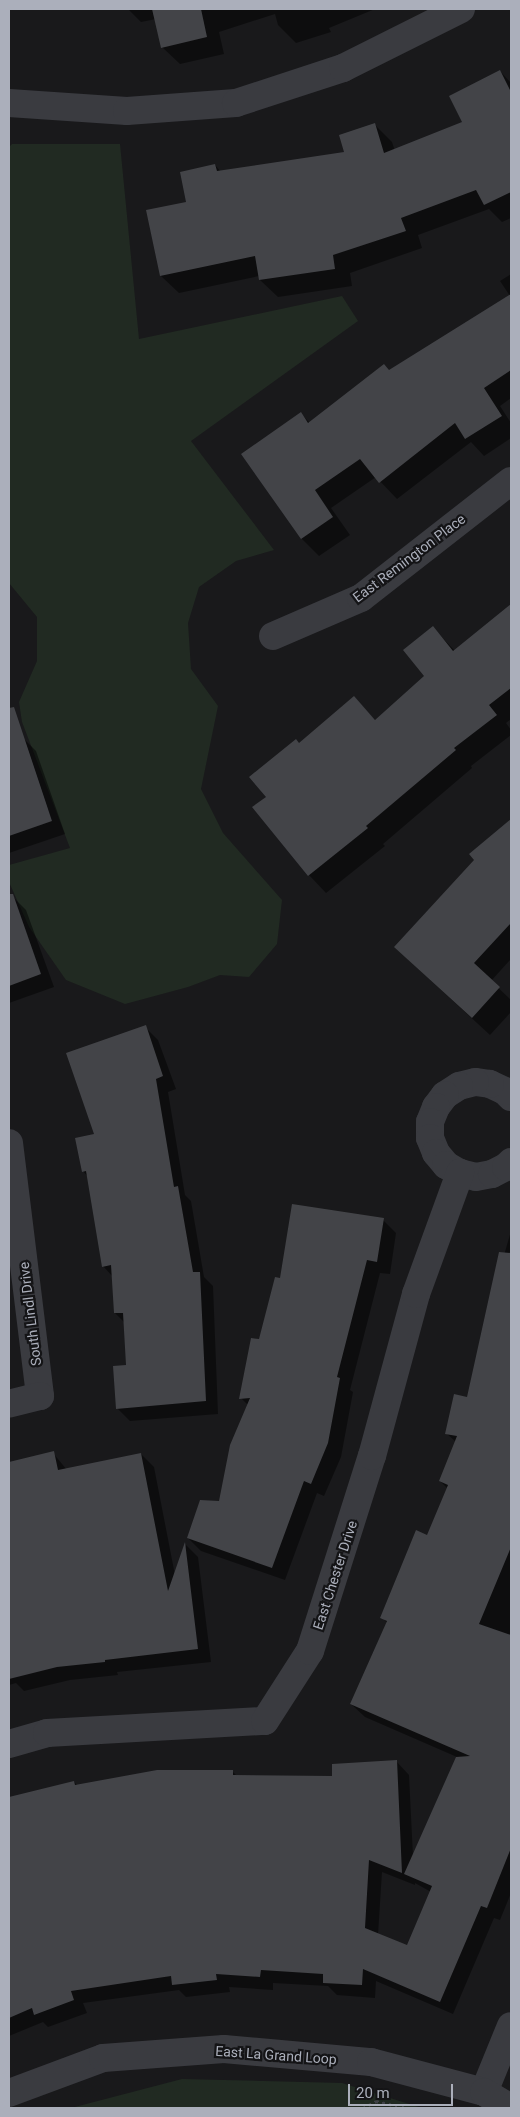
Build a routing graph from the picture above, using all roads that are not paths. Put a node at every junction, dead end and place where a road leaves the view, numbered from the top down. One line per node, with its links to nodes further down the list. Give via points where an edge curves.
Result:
1 (461, 9): 2 (street, via 343,68 236,103 128,111)
2 (9, 103)
3 (511, 481): 4 (street, East Remington Place, via 361,598)
4 (273, 636)
5 (509, 1089): 8 (street, via 474,1082 445,1094 436,1107 430,1122 430,1138 446,1166)
6 (9, 1143): 9 (street, South Lindl Drive, via 40,1396)
7 (511, 1162): 8 (street, via 492,1174 476,1177)
8 (460, 1173): 10 (street, East Chester Drive, via 416,1294 372,1456 310,1651 265,1721 47,1734)
9 (9, 1404)
10 (9, 1744)
11 (511, 2026): 12 (street)
12 (484, 2092): 13 (street, East La Grand Loop, via 371,2062 224,2050 103,2058); 14 (street, East La Grand Loop)
13 (9, 2093)
14 (511, 2108)

